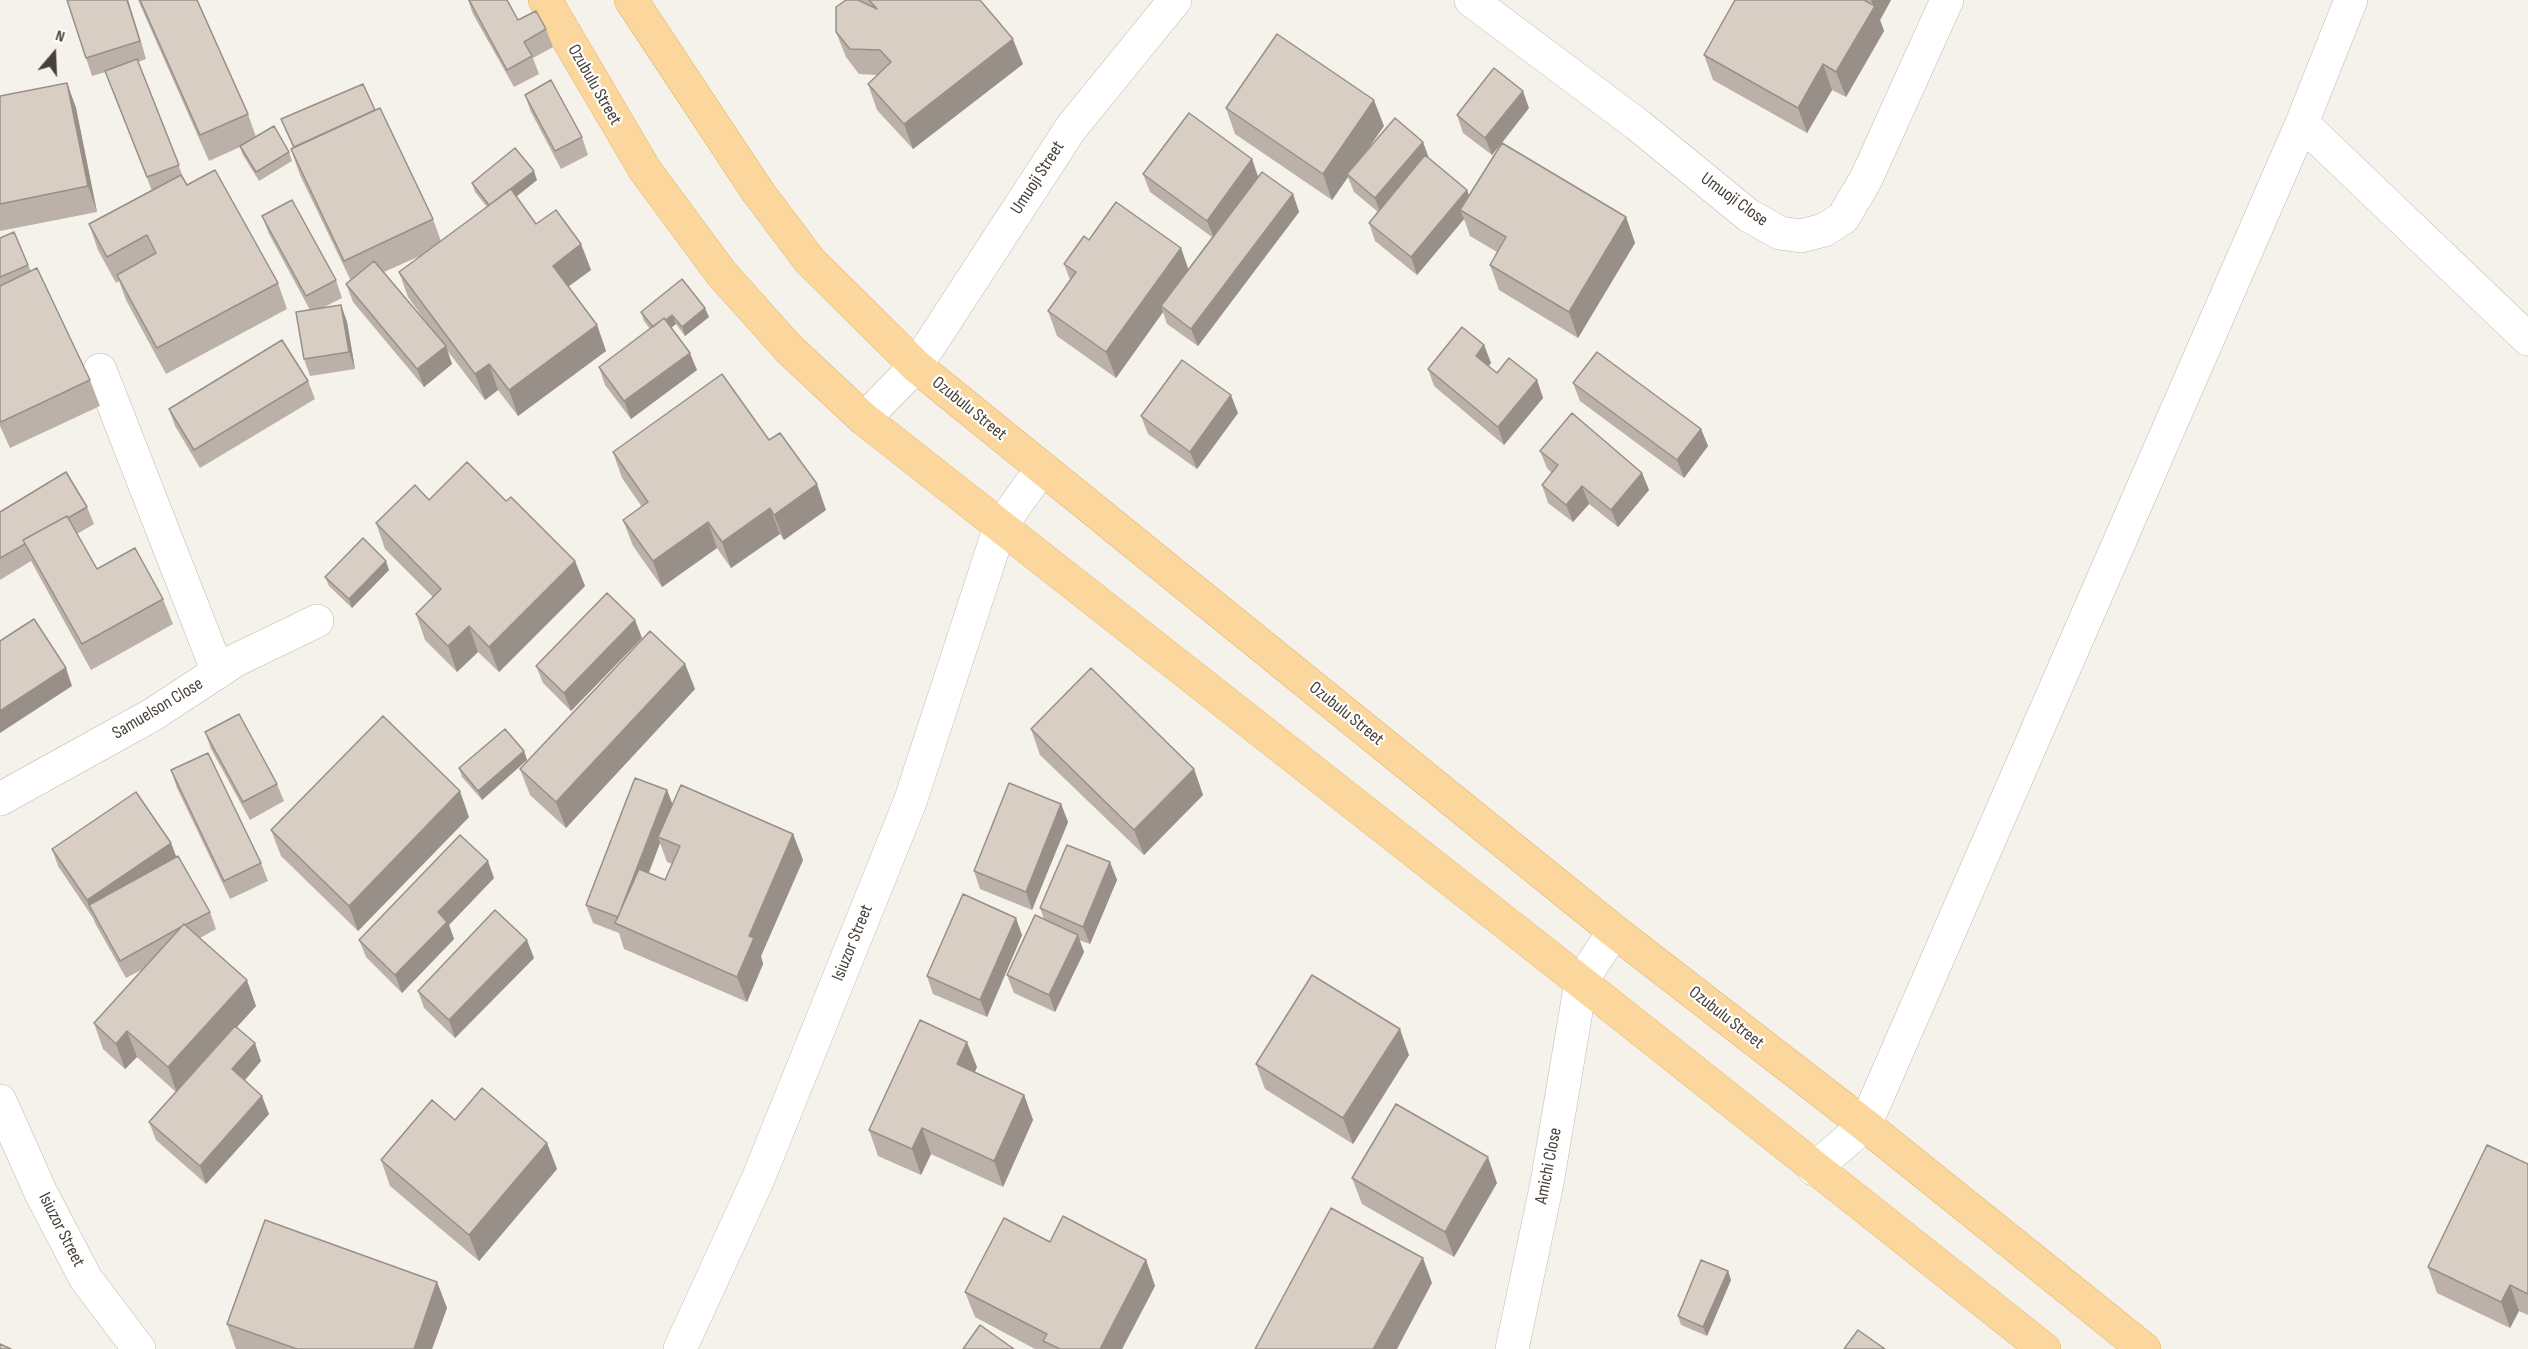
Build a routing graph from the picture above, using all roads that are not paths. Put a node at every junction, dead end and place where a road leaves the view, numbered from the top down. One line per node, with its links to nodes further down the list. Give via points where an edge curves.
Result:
1 (545, 0): 11 (main road, Ozubulu Street, via 645,170 722,273 789,349)
2 (631, 0): 9 (main road, Ozubulu Street, via 758,192 810,261)
3 (1175, 0): 9 (street, Umuoji Street, via 1071,128)
4 (1471, 0): 5 (street, Umuoji Close, via 1638,125 1748,215 1780,233 1801,236 1824,230 1843,218 1866,178)
5 (1947, 0)
6 (2351, 0): 7 (street)
7 (2302, 123): 8 (street); 20 (street)
8 (2528, 339)
9 (916, 366): 11 (street, Umuoji Street); 12 (main road, Ozubulu Street)
10 (100, 370): 15 (street)
11 (864, 419): 13 (main road, Ozubulu Street)
12 (1042, 468): 13 (street, Isiuzor Street); 17 (main road, Ozubulu Street)
13 (1000, 527): 18 (main road, Ozubulu Street); 23 (street, Isiuzor Street, via 910,802 758,1179)
14 (317, 621): 15 (street, Samuelson Close)
15 (218, 672): 16 (street, Samuelson Close, via 152,715)
16 (0, 799)
17 (1614, 931): 18 (street); 20 (main road, Ozubulu Street)
18 (1581, 982): 21 (main road, Ozubulu Street); 24 (street, Amichi Close, via 1547,1183)
19 (0, 1101): 22 (street, Isiuzor Street, via 41,1193 86,1279)
20 (1865, 1125): 21 (street); 26 (main road, Ozubulu Street)
21 (1814, 1169): 25 (main road, Ozubulu Street)
22 (139, 1349)
23 (680, 1349)
24 (1512, 1349)
25 (2044, 1349)
26 (2145, 1349)

